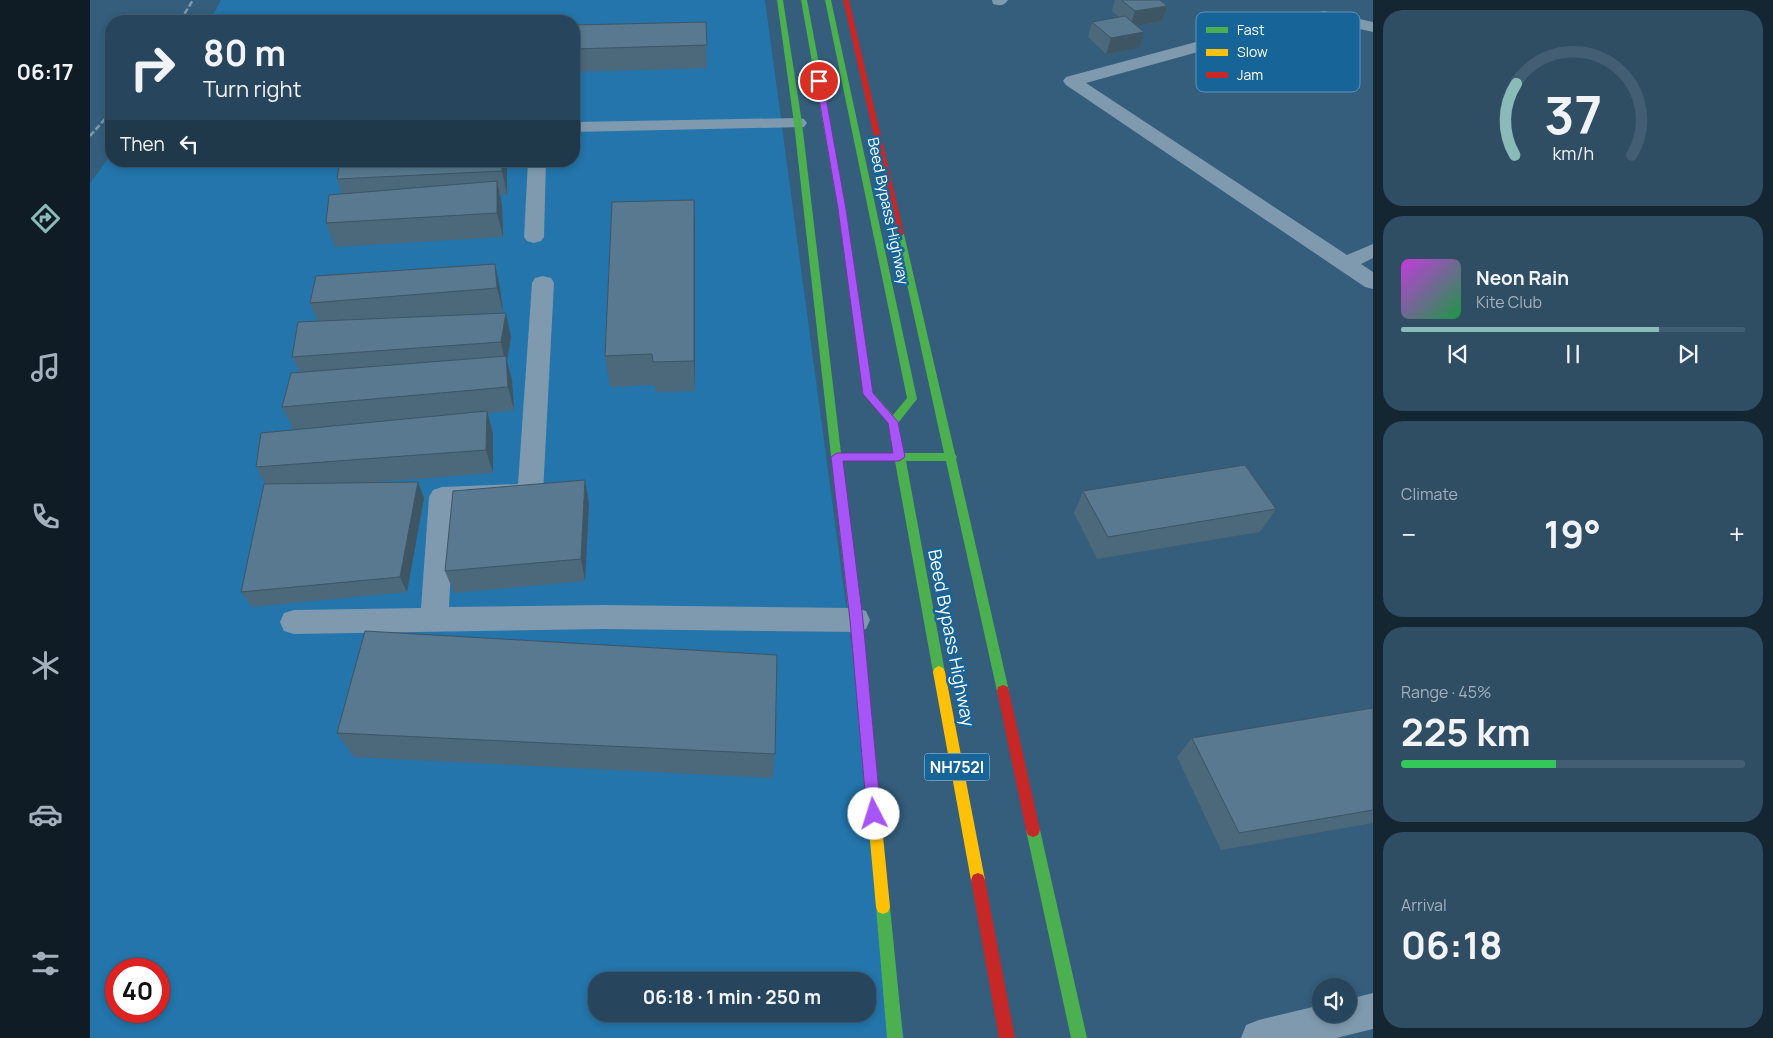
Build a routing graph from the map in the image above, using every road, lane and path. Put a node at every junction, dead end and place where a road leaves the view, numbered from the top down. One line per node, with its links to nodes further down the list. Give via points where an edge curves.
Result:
1 (780, 0): 8 (main road)
2 (804, 0): 16 (main road, via 842,209 868,394)
3 (828, 0): 16 (main road, Beed Bypass Highway, via 912,399)
4 (846, 0): 19 (main road)
5 (1360, 24): 6 (street)
6 (1373, 27)
7 (1196, 47): 13 (street, via 1072,81)
8 (798, 123): 9 (street); 17 (main road)
9 (580, 128)
10 (537, 167): 11 (street)
11 (534, 237)
12 (1373, 250): 13 (street)
13 (1346, 264): 14 (street)
14 (1373, 282)
15 (543, 283): 20 (street, via 530,493 442,498)
16 (893, 422): 18 (main road, Beed Bypass Highway / NH752I)
17 (837, 457): 18 (main road); 21 (main road)
18 (899, 457): 19 (main road); 25 (main road, Beed Bypass Highway / NH752I)
19 (952, 457): 26 (main road)
20 (434, 619): 21 (street); 22 (street)
21 (856, 620): 24 (main road)
22 (294, 622)
23 (1373, 1011): 27 (street)
24 (894, 1038)
25 (1007, 1038)
26 (1079, 1038)
27 (1259, 1038)

